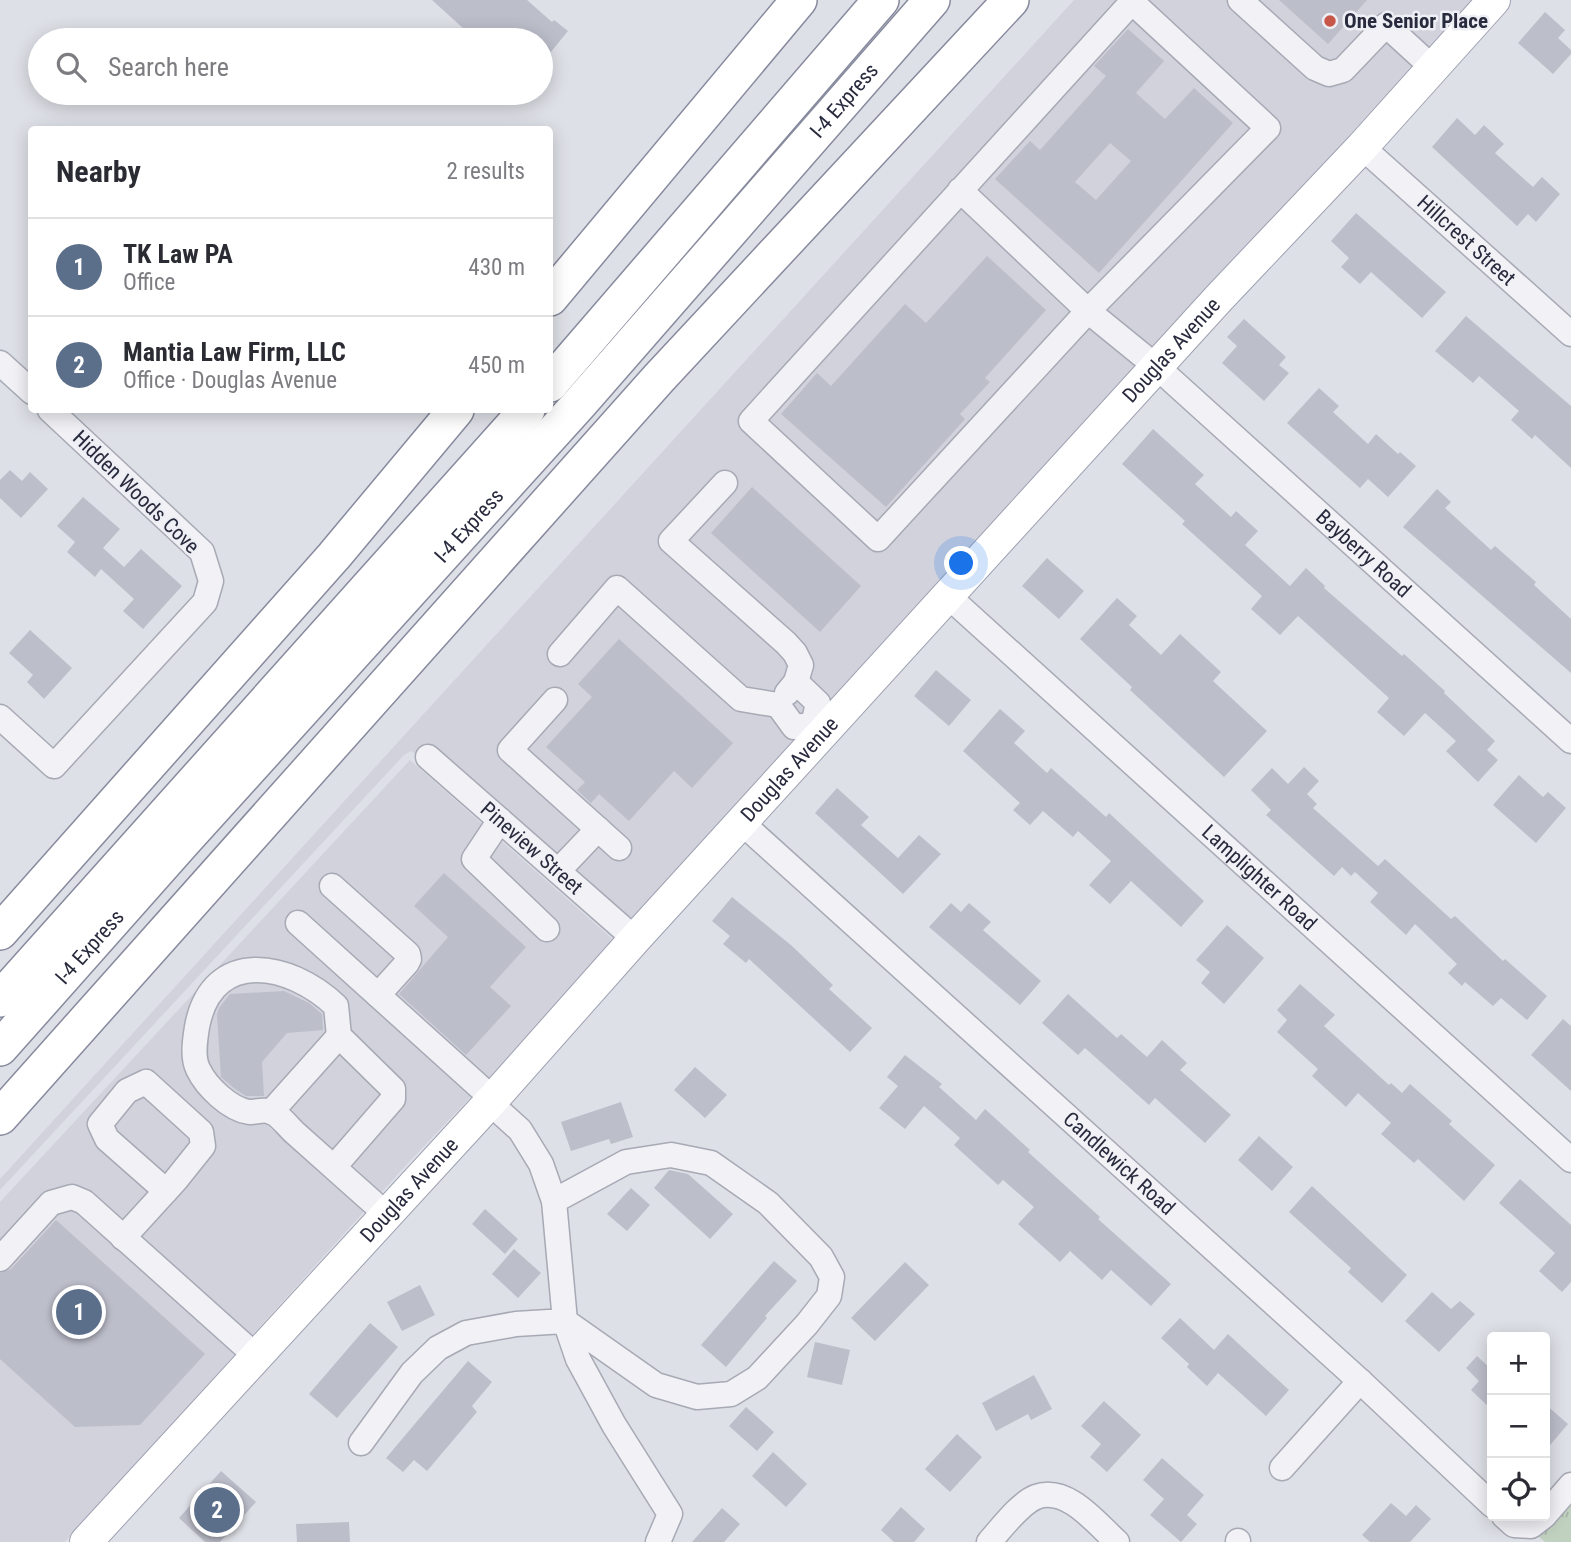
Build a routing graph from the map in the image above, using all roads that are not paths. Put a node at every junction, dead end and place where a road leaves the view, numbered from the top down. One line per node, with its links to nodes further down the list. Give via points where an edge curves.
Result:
1 (799, 0): 10 (highway)
2 (881, 0): 15 (highway, I-4 Express)
3 (932, 0): 43 (highway, I-4 Express, via 581,402)
4 (1011, 0): 46 (highway, via 659,378)
5 (1240, 0): 7 (street, via 1315,68 1329,74 1343,70 1386,25)
6 (1494, 0): 7 (main road, Douglas Avenue)
7 (1433, 68): 8 (main road, Douglas Avenue)
8 (1362, 147): 12 (street, Hillcrest Street); 14 (main road, Douglas Avenue)
9 (960, 190): 11 (street, Bayberry Road); 11 (street, via 1132,2 1268,128); 11 (street, via 751,421 878,539)
10 (553, 294)
11 (1088, 311): 14 (street, Bayberry Road)
12 (1571, 334)
13 (0, 363): 16 (street)
14 (1157, 368): 21 (main road, Douglas Avenue); 28 (street, Bayberry Road)
15 (553, 381)
16 (28, 388)
17 (53, 413): 26 (street, Hidden Woods Cove, via 202,552 211,581 205,602 54,766)
18 (453, 413): 38 (highway, via 334,556)
19 (524, 413): 41 (highway, I-4 Express)
20 (725, 482): 23 (street, via 671,541 795,653 801,665)
21 (948, 596): 27 (main road, Douglas Avenue); 47 (street, Lamplighter Road)
22 (560, 654): 25 (street, via 617,588 741,699)
23 (796, 682): 25 (street); 27 (street, via 818,703)
24 (555, 699): 32 (street, via 510,750)
25 (778, 705): 27 (street, via 794,727)
26 (0, 717)
27 (818, 729): 31 (main road, Douglas Avenue)
28 (1571, 741)
29 (428, 757): 30 (street, Pineview Street)
30 (500, 820): 34 (street, Pineview Street); 37 (street, via 474,859)
31 (742, 823): 39 (main road, Douglas Avenue); 56 (street, Candlewick Road)
32 (598, 829): 33 (street); 34 (street)
33 (619, 848)
34 (558, 871): 39 (street, Pineview Street)
35 (332, 886): 40 (street, via 408,954 407,962)
36 (299, 923): 40 (street)
37 (547, 929)
38 (0, 932)
39 (635, 939): 44 (main road, Douglas Avenue)
40 (378, 995): 44 (street)
41 (0, 999)
42 (339, 1036): 45 (street); 45 (street, via 336,1006 304,982 260,970 232,973 208,994 195,1042 196,1066 208,1085 240,1110); 48 (street, via 389,1084 393,1099)
43 (0, 1048)
44 (491, 1101): 50 (street, via 520,1130 541,1164); 51 (main road, Douglas Avenue)
45 (271, 1112): 48 (street)
46 (0, 1117)
47 (1571, 1160)
48 (334, 1167): 51 (street)
49 (166, 1191): 52 (street)
50 (554, 1201): 54 (street); 54 (street, via 626,1162 671,1155 711,1163 768,1203 821,1257 832,1277 829,1296 807,1324 757,1378 731,1394 697,1397 656,1385)
51 (386, 1214): 55 (main road, Douglas Avenue)
52 (117, 1231): 53 (street, via 84,1202 61,1199 51,1203); 55 (street)
53 (0, 1259)
54 (565, 1321): 57 (street, via 466,1333 438,1348 412,1373); 65 (street, via 584,1370 670,1514)
55 (256, 1356): 64 (main road, Douglas Avenue)
56 (1360, 1381): 58 (street); 60 (street, Candlewick Road)
57 (361, 1443)
58 (1282, 1468)
59 (1571, 1485): 61 (street)
60 (1487, 1500)
61 (1550, 1508)
62 (1510, 1521): 63 (street, via 1514,1525)
63 (1531, 1521)
64 (86, 1542)
65 (658, 1542)
66 (989, 1542): 67 (street, via 1036,1496 1057,1496 1076,1505)
67 (1117, 1542)

